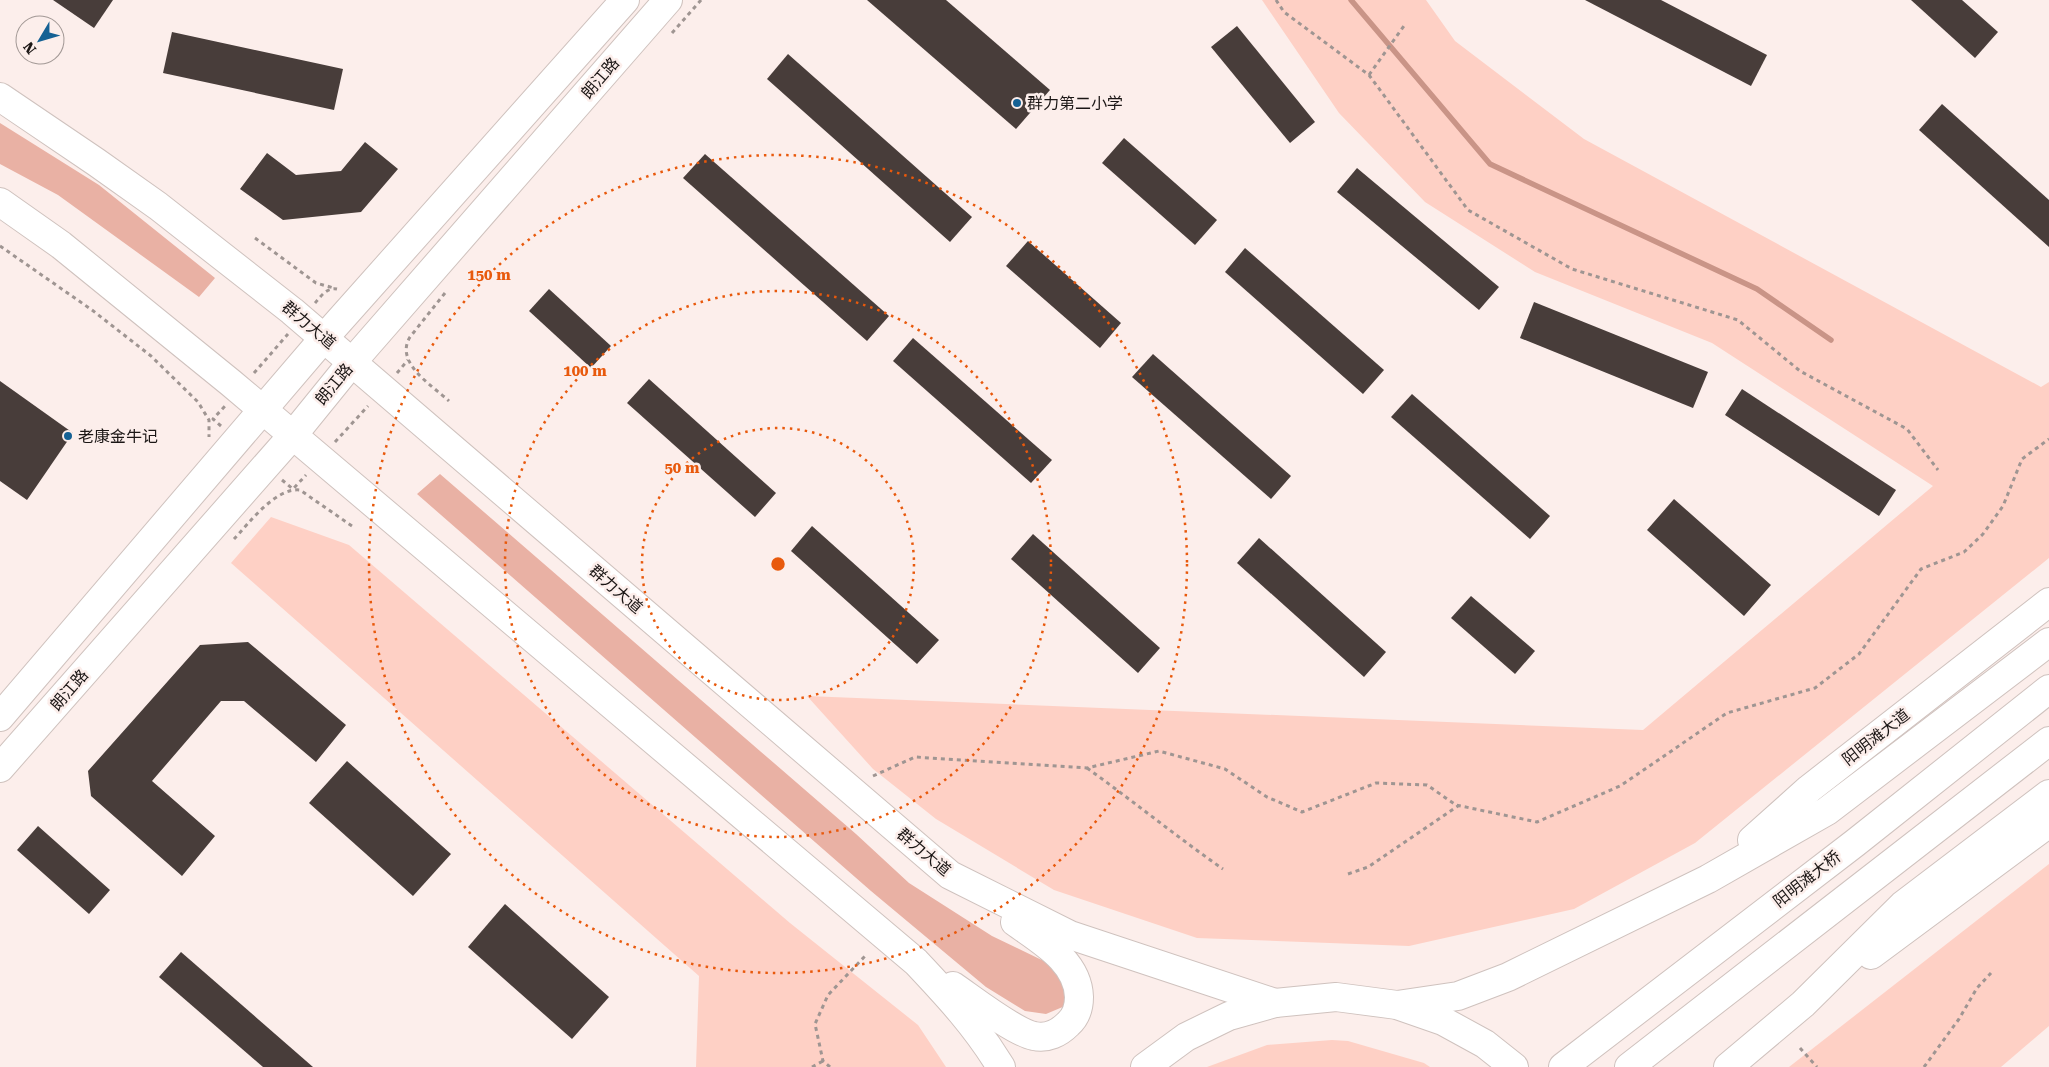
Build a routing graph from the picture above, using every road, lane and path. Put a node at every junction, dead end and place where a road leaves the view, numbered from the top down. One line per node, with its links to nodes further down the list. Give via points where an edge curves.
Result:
1 (625, 0): 12 (main road, 朗江路)
2 (668, 0): 13 (main road, 朗江路)
3 (701, 0): 6 (path)
4 (1276, 0): 7 (path, via 1284,12)
5 (1406, 23): 7 (path)
6 (668, 37)
7 (1369, 75): 19 (path, via 1468,210 1572,269 1738,320 1800,371 1907,429)
8 (0, 98): 12 (main road, 群力大道, via 158,206)
9 (0, 202): 15 (main road, via 60,245)
10 (0, 246): 17 (path, via 151,356 198,402 211,420)
11 (449, 288): 14 (path, via 410,337 405,353 413,368)
12 (324, 338): 13 (main road, 群力大道); 15 (main road, 朗江路)
13 (353, 362): 16 (main road, 朗江路); 35 (main road, 群力大道)
14 (449, 402)
15 (263, 410): 16 (main road); 25 (main road, 朗江路)
16 (293, 434): 27 (main road, 朗江路); 38 (main road)
17 (209, 439)
18 (2049, 439): 31 (path, via 2022,459 2003,506 1983,534 1964,552 1921,569 1859,654 1815,688 1726,713 1620,786 1537,822)
19 (1938, 470)
20 (352, 526): 21 (path, via 300,490 292,489 271,501)
21 (232, 542)
22 (2049, 602): 36 (main road, 阳明滩大道, via 1809,789)
23 (2049, 642): 36 (main road, via 1827,811)
24 (2049, 689): 50 (main road, 阳明滩大桥, via 1847,849)
25 (0, 717)
26 (2049, 741): 51 (main road)
27 (0, 768)
28 (1087, 768): 29 (path, via 914,757); 31 (path, via 1159,751 1224,769 1267,797 1302,812 1376,783 1428,785); 33 (path)
29 (872, 776)
30 (2049, 794): 41 (main road, via 1903,905)
31 (1458, 805): 34 (path, via 1368,867)
32 (2049, 823): 41 (main road)
33 (1223, 869)
34 (1348, 874)
35 (950, 875): 38 (main road, via 1042,942 1071,968 1079,989 1076,1014 1060,1031 1042,1038 1033,1036 1006,1022); 40 (main road, 群力大道, via 1070,935)
36 (1708, 879): 42 (main road, via 1508,977 1458,996)
37 (866, 955): 44 (path, via 828,995 815,1024)
38 (916, 962): 47 (main road, via 959,1007)
39 (1991, 973): 54 (path, via 1977,988)
40 (1275, 1002): 42 (main road, via 1336,997); 48 (main road, via 1229,1016 1186,1037)
41 (1803, 1004): 52 (main road)
42 (1396, 1005): 49 (main road, via 1443,1021 1485,1044)
43 (1800, 1048): 53 (path)
44 (823, 1061): 45 (path); 46 (path)
45 (812, 1067)
46 (830, 1067)
47 (1001, 1067)
48 (1145, 1067)
49 (1514, 1067)
50 (1562, 1067)
51 (1628, 1067)
52 (1728, 1067)
53 (1817, 1067)
54 (1924, 1067)

